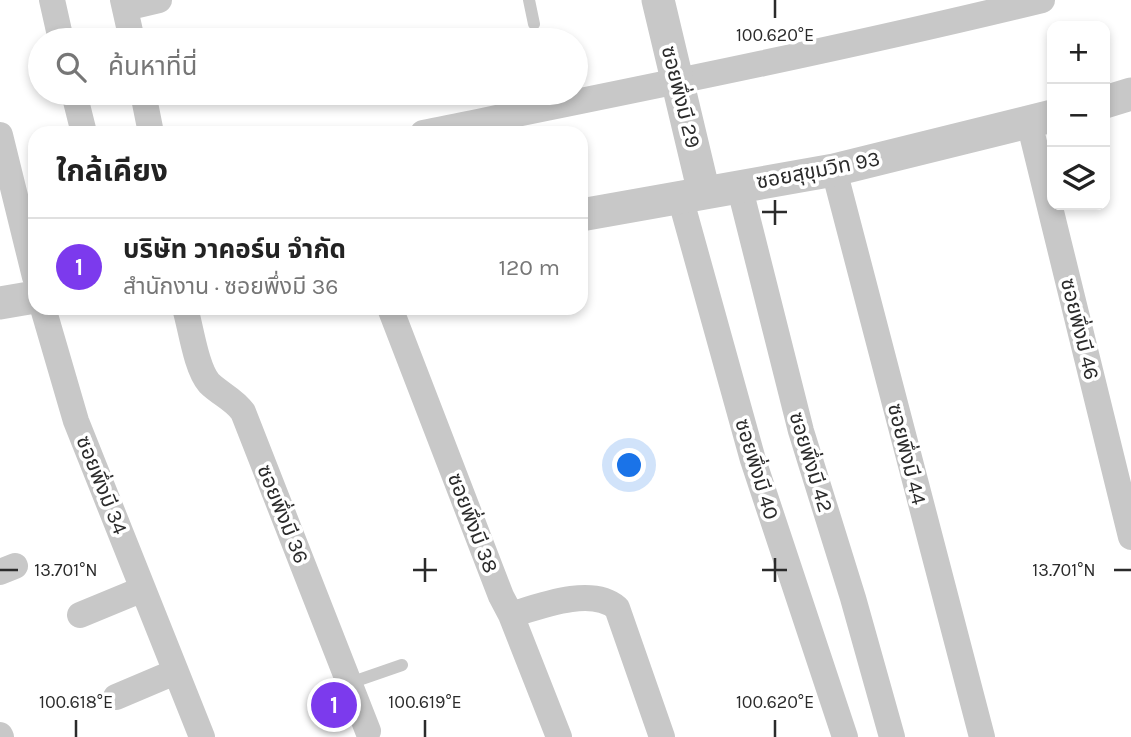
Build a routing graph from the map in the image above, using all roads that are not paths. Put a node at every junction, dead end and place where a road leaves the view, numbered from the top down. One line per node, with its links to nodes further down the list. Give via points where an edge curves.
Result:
1 (52, 0): 8 (street)
2 (159, 0): 6 (street)
3 (529, 0): 7 (lane)
4 (658, 0): 10 (street, ซอยพึ่งมี 29)
5 (1042, 0): 10 (street)
6 (124, 4): 9 (street)
7 (534, 24)
8 (58, 28)
9 (129, 28)
10 (677, 82): 12 (street); 24 (street, ซอยพึ่งมี 29)
11 (1131, 94): 13 (street)
12 (588, 100)
13 (1110, 100)
14 (77, 105): 18 (street)
15 (145, 105): 19 (street)
16 (562, 105): 20 (street)
17 (1041, 119): 22 (street, ซอยสุขุมวิท 93); 32 (street, ซอยพึ่งมี 46)
18 (81, 126)
19 (150, 126)
20 (458, 126)
21 (0, 135): 26 (street)
22 (834, 170): 23 (street, ซอยสุขุมวิท 93); 46 (street, ซอยพึ่งมี 44)
23 (739, 185): 24 (street, ซอยสุขุมวิท 93); 45 (street, ซอยพึ่งมี 42, via 801,431)
24 (692, 195): 25 (street, ซอยสุขุมวิท 93); 44 (street, ซอยพึ่งมี 40, via 753,460)
25 (588, 214)
26 (28, 249)
27 (28, 298): 28 (street)
28 (0, 303)
29 (45, 315): 33 (street, ซอยพึ่งมี 34, via 76,421)
30 (188, 315): 38 (street, ซอยพึ่งมี 36, via 203,375 243,412)
31 (393, 315): 35 (street, ซอยพึ่งมี 38)
32 (1131, 537)
33 (143, 589): 34 (street); 37 (street, ซอยพึ่งมี 34)
34 (80, 615)
35 (512, 615): 42 (street, ซอยพึ่งมี 38); 43 (street, via 570,599 608,600 617,608)
36 (402, 665): 38 (lane)
37 (175, 671): 39 (street); 41 (street, ซอยพึ่งมี 34)
38 (350, 683): 40 (street, ซอยพึ่งมี 36)
39 (116, 697)
40 (369, 730)
41 (202, 737)
42 (559, 737)
43 (662, 737)
44 (845, 737)
45 (892, 737)
46 (982, 737)

